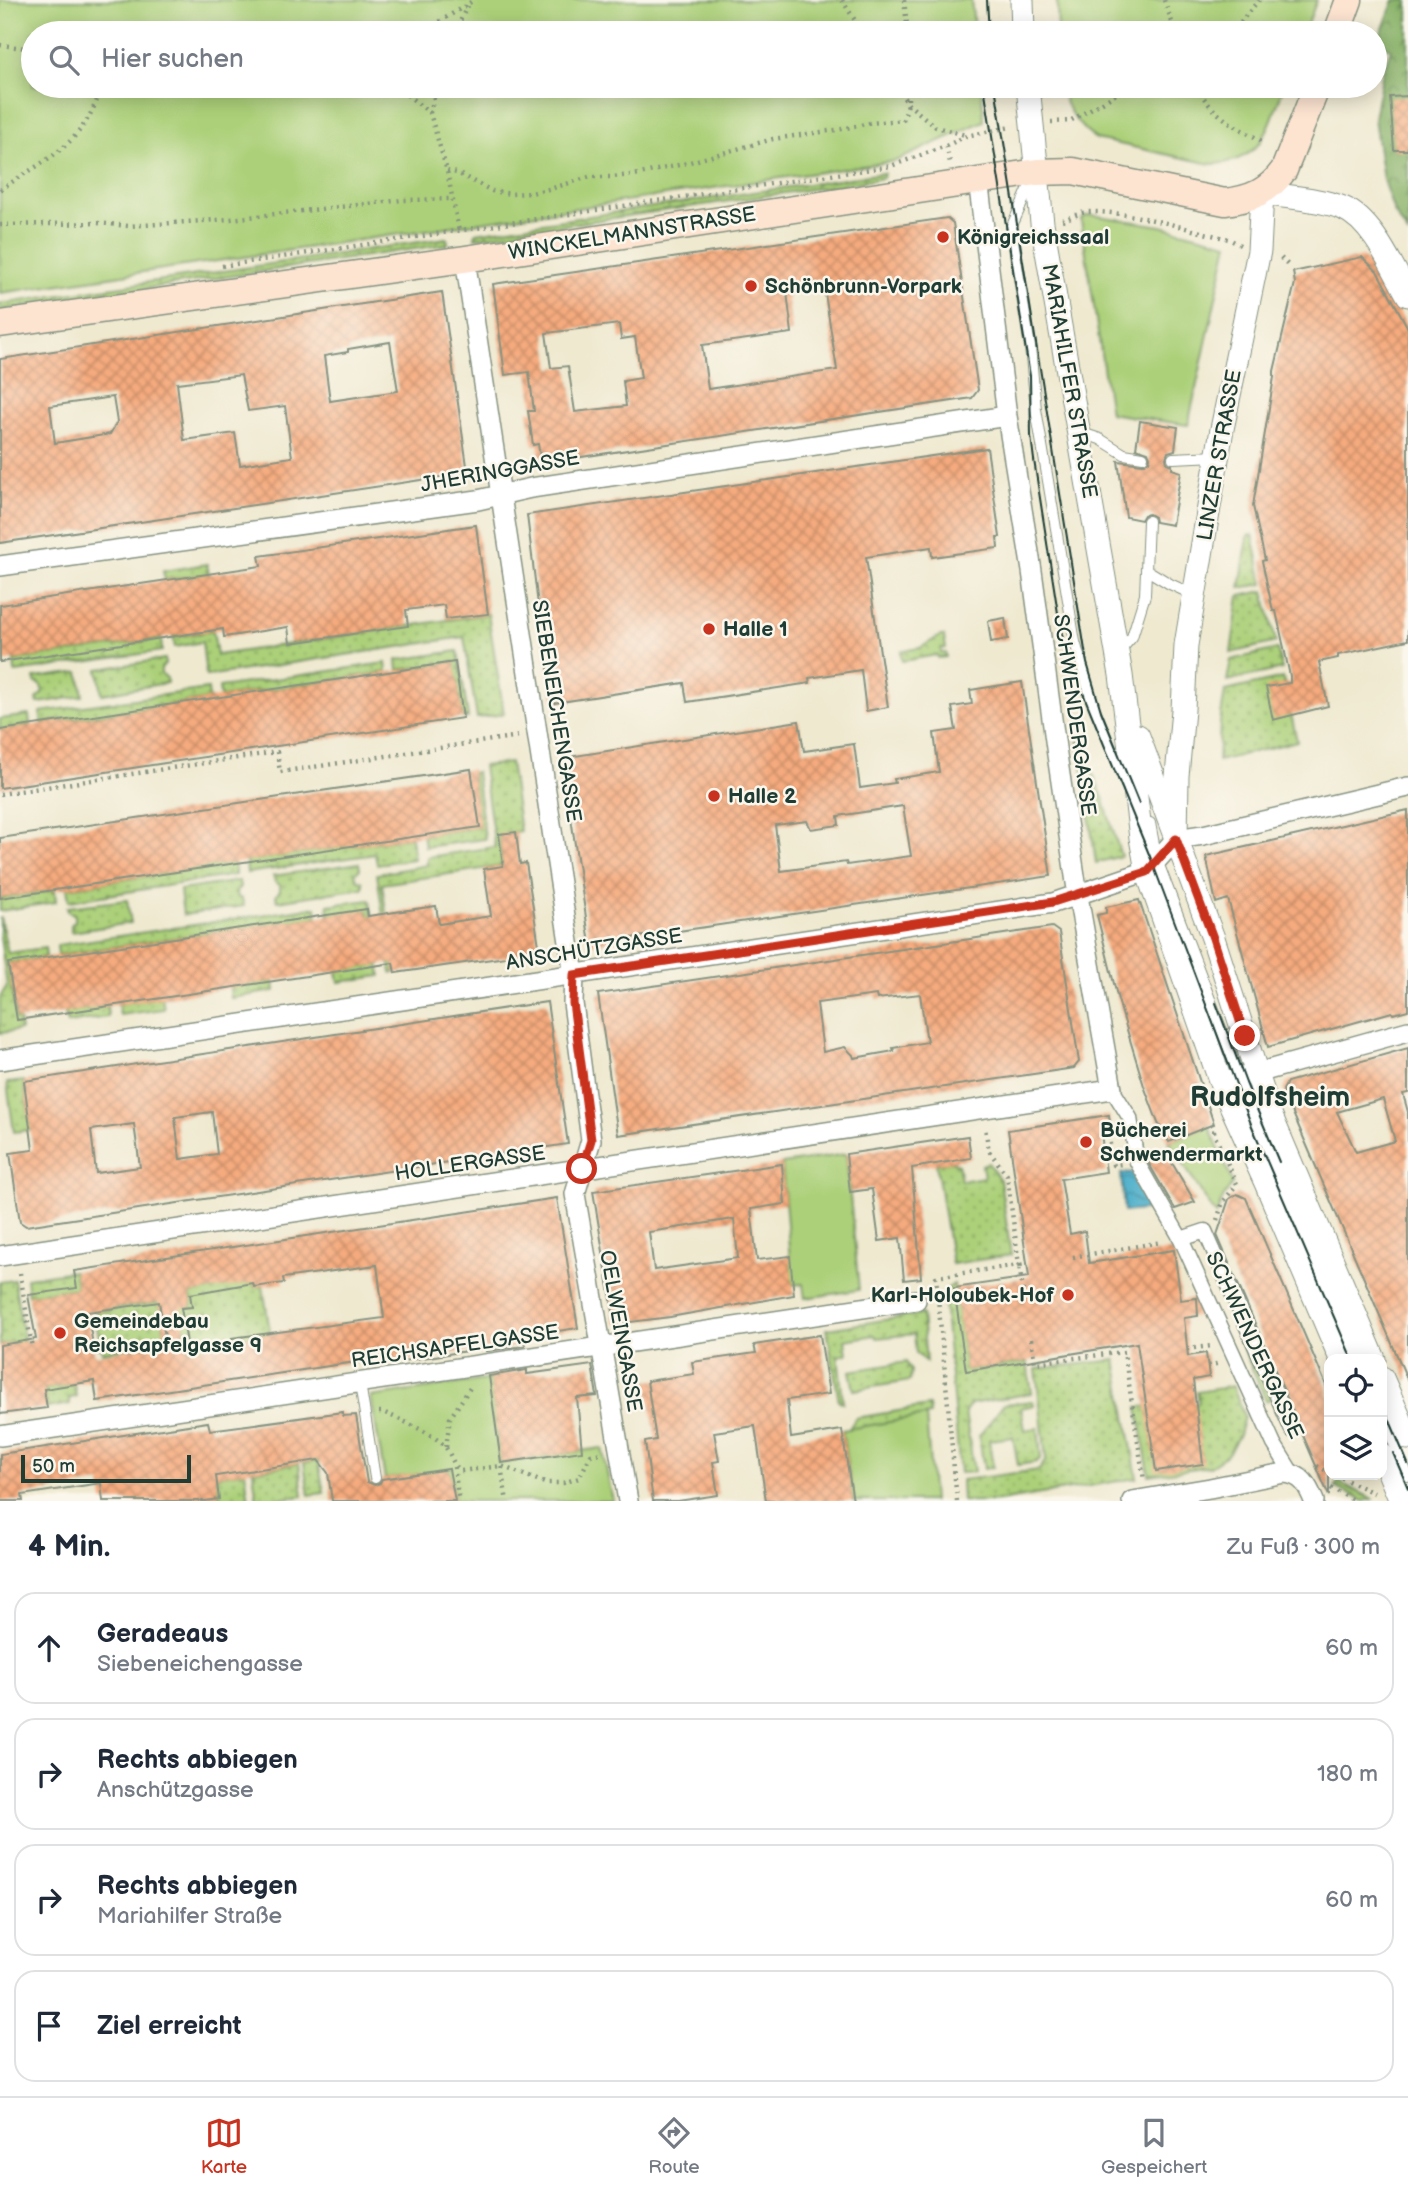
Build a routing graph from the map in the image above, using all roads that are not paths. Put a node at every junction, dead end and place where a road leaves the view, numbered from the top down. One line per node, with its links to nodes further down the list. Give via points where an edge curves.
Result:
1 (1022, 0): 3 (street)
2 (1349, 0): 4 (main road)
3 (1023, 21)
4 (1341, 21)
5 (1029, 98): 7 (street, MARIAHILFER STRASSE)
6 (1312, 98): 9 (main road, via 1284,170)
7 (1037, 172): 8 (main road, WINCKELMANNSTRASSE); 9 (main road, WINCKELMANNSTRASSE, via 1073,171 1224,202); 14 (street, MARIAHILFER STRASSE); 25 (lane, via 1011,228 1036,409 1074,642)
8 (966, 181): 10 (main road, WINCKELMANNSTRASSE); 13 (street, SCHWENDERGASSE)
9 (1262, 193): 11 (street, via 1335,205 1352,213 1372,233); 15 (street, LINZER STRASSE, via 1259,251)
10 (465, 259): 12 (main road, WINCKELMANNSTRASSE); 18 (street, SIEBENEICHENGASSE)
11 (1408, 295)
12 (0, 324)
13 (1007, 416): 18 (street, JHERINGGASSE); 28 (street, SCHWENDERGASSE)
14 (1079, 432): 16 (lane, via 1124,454); 23 (street, MARIAHILFER STRASSE)
15 (1217, 456): 17 (lane); 22 (street, LINZER STRASSE)
16 (1143, 457)
17 (1173, 458)
18 (502, 494): 20 (street, JHERINGGASSE); 29 (street, SIEBENEICHENGASSE)
19 (1148, 521): 21 (lane)
20 (0, 566)
21 (1147, 570): 22 (lane); 23 (lane, via 1137,626)
22 (1194, 595): 26 (street, LINZER STRASSE, via 1185,645)
23 (1120, 664): 25 (street, MARIAHILFER STRASSE); 26 (street, MARIAHILFER STRASSE, via 1135,727); 27 (lane)
24 (1408, 787): 26 (street)
25 (1138, 813): 27 (street, MARIAHILFER STRASSE)
26 (1176, 839): 27 (street, ANSCHÜTZGASSE); 32 (street, MARIAHILFER STRASSE, via 1234,999)
27 (1152, 866): 28 (street, ANSCHÜTZGASSE); 32 (street, MARIAHILFER STRASSE)
28 (1078, 896): 29 (street, ANSCHÜTZGASSE); 33 (street, SCHWENDERGASSE)
29 (574, 975): 31 (street, ANSCHÜTZGASSE); 34 (street, SIEBENEICHENGASSE, via 573,1003 591,1140)
30 (1408, 1031): 32 (street)
31 (0, 1060)
32 (1239, 1078): 39 (street, MARIAHILFER STRASSE, via 1270,1114); 40 (street, MARIAHILFER STRASSE, via 1266,1183)
33 (1112, 1089): 34 (street, HOLLERGASSE); 35 (street, SCHWENDERGASSE, via 1129,1118 1137,1162)
34 (582, 1169): 36 (street, HOLLERGASSE); 38 (street, OELWEINGASSE, via 575,1194)
35 (1181, 1239): 44 (street, SCHWENDERGASSE, via 1205,1231); 48 (street, SCHWENDERGASSE)
36 (5, 1252)
37 (916, 1300): 38 (street, REICHSAPFELGASSE)
38 (601, 1348): 41 (street, REICHSAPFELGASSE); 53 (street, OELWEINGASSE)
39 (1355, 1354)
40 (1355, 1354)
41 (360, 1382): 45 (street, REICHSAPFELGASSE); 50 (lane)
42 (1387, 1390): 46 (street)
43 (1383, 1417): 49 (lane)
44 (1292, 1430)
45 (0, 1436)
46 (1408, 1438)
47 (1387, 1469): 51 (street)
48 (1292, 1473): 52 (street); 54 (street, SCHWENDERGASSE, via 1304,1480)
49 (1408, 1476)
50 (375, 1478)
51 (1397, 1496)
52 (1140, 1500)
53 (628, 1501)
54 (1314, 1501)

